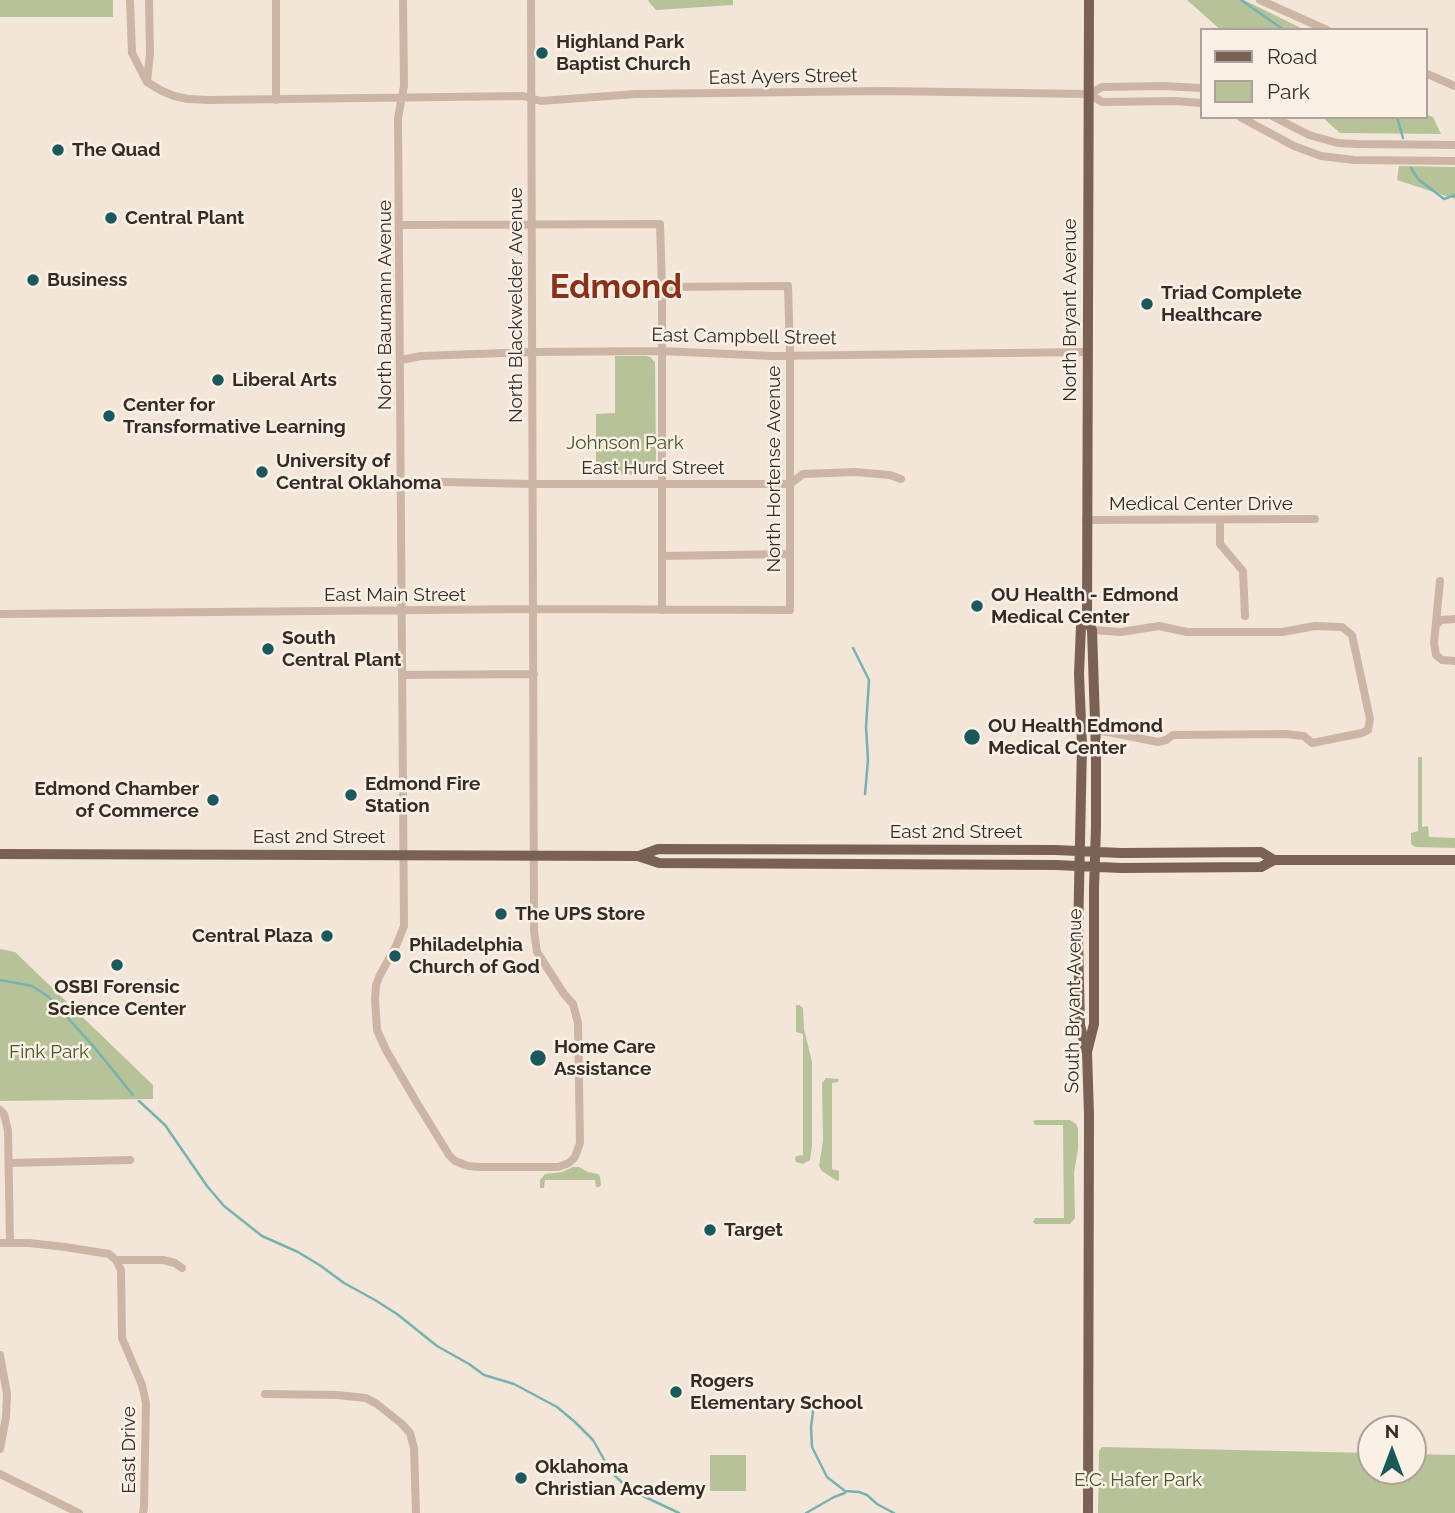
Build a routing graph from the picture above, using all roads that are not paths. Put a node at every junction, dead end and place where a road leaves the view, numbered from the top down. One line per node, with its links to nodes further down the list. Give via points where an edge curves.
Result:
1 (130, 0): 10 (street, via 132,53)
2 (149, 0): 10 (street)
3 (276, 0): 16 (street)
4 (402, 0): 14 (street, North Baumann Avenue)
5 (531, 0): 15 (street, North Blackwelder Avenue)
6 (1090, 0): 13 (main road, North Bryant Avenue)
7 (1260, 0): 8 (street)
8 (1323, 28)
9 (1427, 74): 11 (street)
10 (147, 82): 16 (street, East Ayers Street, via 188,99)
11 (1455, 86)
12 (1200, 88): 13 (street, via 1102,87)
13 (1089, 94): 15 (street, East Ayers Street, via 881,91); 17 (street, via 1102,102); 27 (main road, North Bryant Avenue)
14 (403, 97): 15 (street, East Ayers Street); 16 (street, East Ayers Street); 23 (street, North Baumann Avenue, via 398,118)
15 (532, 98): 22 (street, North Blackwelder Avenue)
16 (276, 100)
17 (1200, 103)
18 (1244, 119): 21 (street, via 1321,156)
19 (1277, 119): 20 (street, via 1338,143)
20 (1455, 145)
21 (1455, 161)
22 (532, 224): 23 (street); 24 (street, via 660,224); 26 (street, North Blackwelder Avenue)
23 (400, 225): 29 (street, North Baumann Avenue)
24 (662, 287): 25 (street); 28 (street, North Hortense Avenue, via 788,286)
25 (661, 351): 26 (street, East Campbell Street); 28 (street, East Campbell Street); 33 (street)
26 (532, 352): 29 (street, East Campbell Street); 32 (street, North Blackwelder Avenue)
27 (1087, 352): 28 (street, East Campbell Street); 36 (main road, North Bryant Avenue)
28 (790, 355): 34 (street, North Hortense Avenue)
29 (401, 360): 31 (street, North Baumann Avenue)
30 (901, 479): 34 (street, East Hurd Street, via 824,473 803,474)
31 (401, 481): 32 (street, East Hurd Street); 41 (street, North Baumann Avenue)
32 (532, 484): 33 (street, East Hurd Street); 42 (street, North Blackwelder Avenue)
33 (662, 484): 34 (street, East Hurd Street); 39 (street)
34 (790, 484): 38 (street, North Hortense Avenue)
35 (1315, 519): 37 (street, Medical Center Drive)
36 (1086, 520): 37 (street, Medical Center Drive); 47 (main road, North Bryant Avenue)
37 (1220, 520): 46 (street, via 1220,544 1243,572)
38 (790, 554): 39 (street); 44 (street, North Hortense Avenue)
39 (662, 556): 43 (street)
40 (1440, 581): 49 (street)
41 (402, 610): 42 (street, East Main Street); 45 (street, East Main Street); 53 (street, North Baumann Avenue)
42 (533, 610): 43 (street, East Main Street); 52 (street, North Blackwelder Avenue)
43 (662, 610): 44 (street, East Main Street)
44 (790, 610)
45 (0, 614)
46 (1245, 616)
47 (1087, 620): 50 (main road, South Bryant Avenue); 57 (main road, via 1082,626 1079,674)
48 (1455, 620): 49 (street, via 1441,620)
49 (1436, 625): 51 (street, via 1436,655)
50 (1092, 630): 54 (main road, South Bryant Avenue); 54 (street, via 1121,632 1159,626 1186,632 1282,632 1342,627 1352,635 1370,719 1368,730 1362,733 1312,743 1304,736 1286,734 1173,735 1158,742)
51 (1455, 661)
52 (534, 674): 53 (street); 61 (street, North Blackwelder Avenue)
53 (402, 675): 60 (street, North Baumann Avenue)
54 (1096, 731): 58 (main road, South Bryant Avenue)
55 (740, 849): 56 (main road, East 2nd Street); 62 (main road, East 2nd Street, via 658,849); 65 (main road, via 735,855)
56 (922, 850): 57 (main road, East 2nd Street); 66 (main road)
57 (1080, 851): 58 (main road, East 2nd Street); 67 (main road)
58 (1095, 852): 63 (main road, East 2nd Street, via 1261,852); 68 (main road, South Bryant Avenue)
59 (0, 854): 60 (main road, East 2nd Street)
60 (403, 855): 61 (main road, East 2nd Street); 61 (street, North Baumann Avenue, via 404,926 376,985 377,1030 386,1050 455,1161 479,1167 558,1167 575,1157 579,1143 578,1023 573,1004 537,952)
61 (534, 856): 62 (main road, East 2nd Street)
62 (638, 856): 65 (main road, East 2nd Street, via 659,863)
63 (1274, 860): 64 (main road, East 2nd Street); 68 (main road, East 2nd Street, via 1261,867)
64 (1455, 860)
65 (696, 863): 66 (main road, East 2nd Street)
66 (902, 865): 67 (main road, East 2nd Street)
67 (1079, 866): 68 (main road, East 2nd Street); 69 (main road, via 1079,1007)
68 (1094, 867): 69 (main road, South Bryant Avenue, via 1094,1024)
69 (1087, 1052): 84 (main road, South Bryant Avenue)
70 (0, 1110): 72 (street, via 8,1131)
71 (130, 1160): 72 (street)
72 (9, 1163): 74 (street)
73 (0, 1243): 74 (street)
74 (10, 1243): 75 (street, via 94,1251)
75 (116, 1260): 76 (street, via 163,1260); 82 (street, East Drive, via 121,1269 122,1338 146,1403)
76 (182, 1268)
77 (0, 1354): 79 (street, via 7,1394)
78 (265, 1394): 83 (street, via 337,1395 377,1404 410,1433)
79 (0, 1449)
80 (0, 1474): 81 (street)
81 (79, 1513)
82 (143, 1513)
83 (416, 1513)
84 (1088, 1513)

